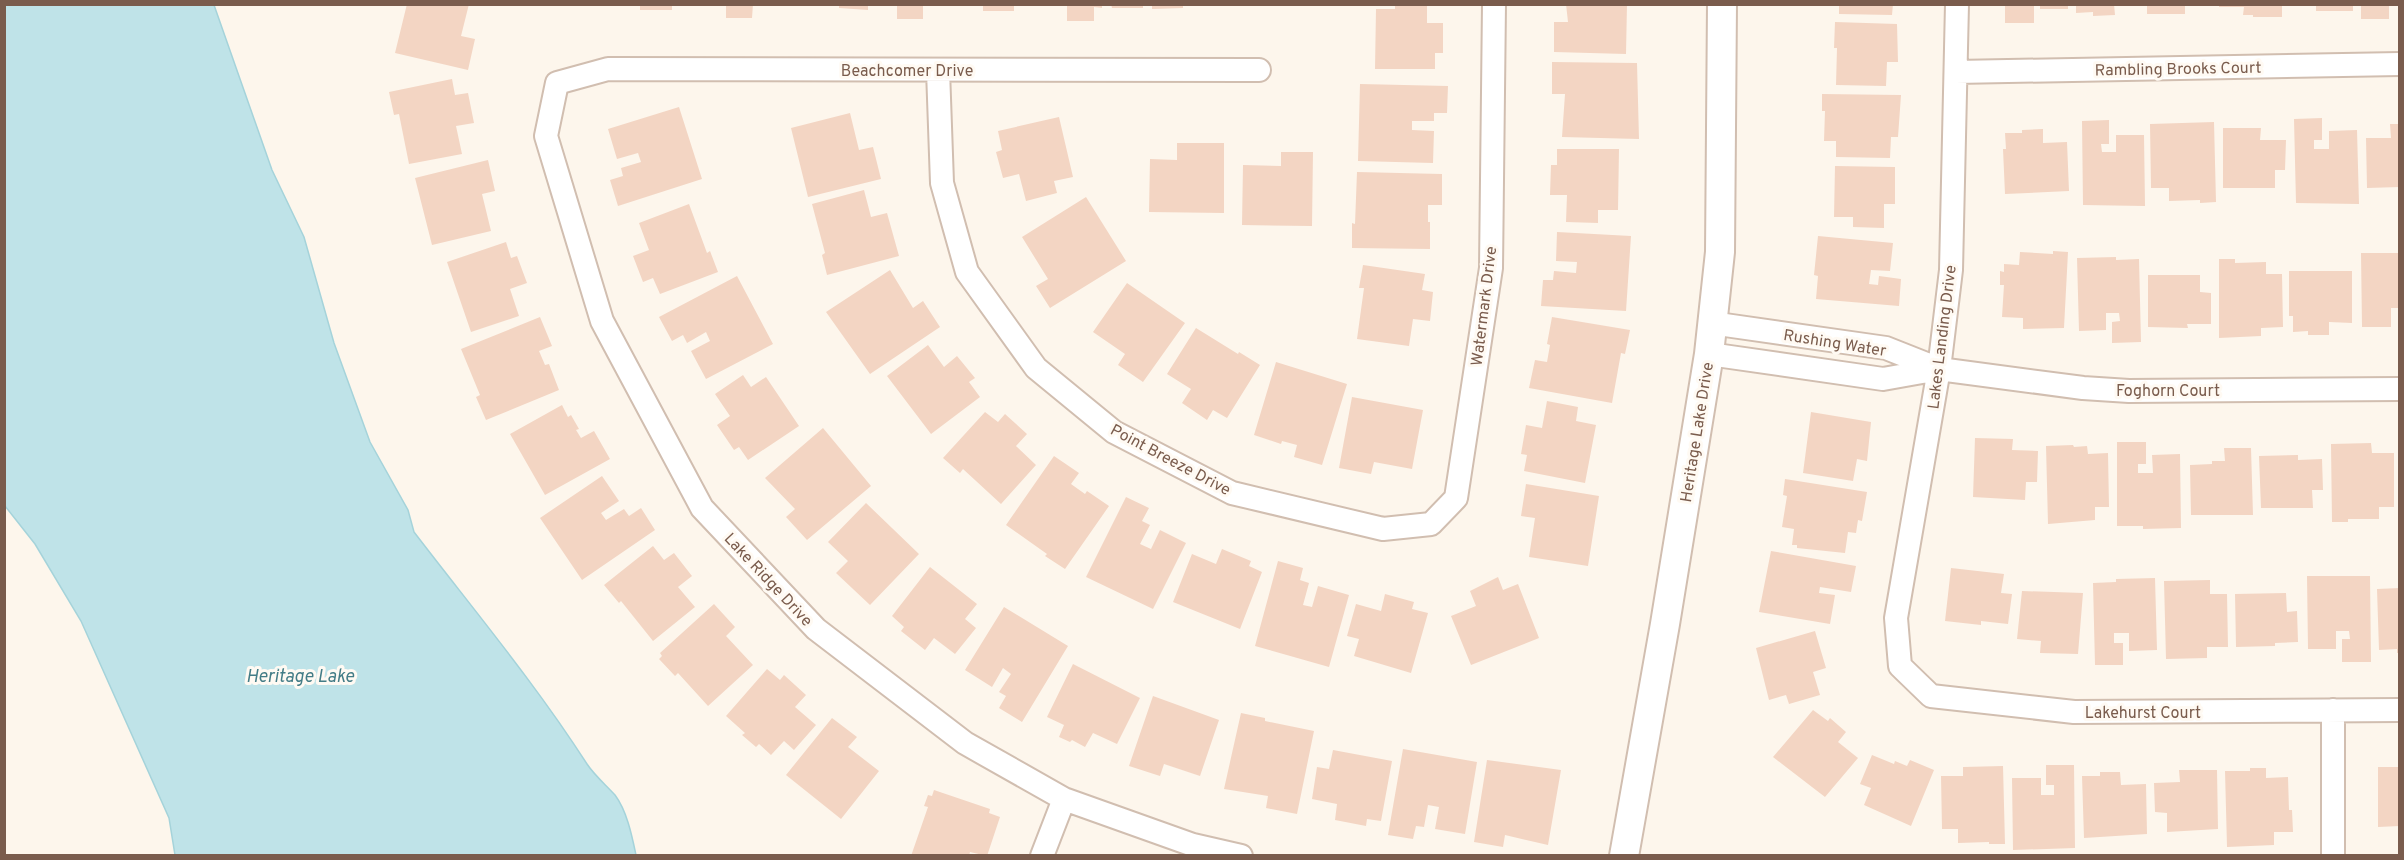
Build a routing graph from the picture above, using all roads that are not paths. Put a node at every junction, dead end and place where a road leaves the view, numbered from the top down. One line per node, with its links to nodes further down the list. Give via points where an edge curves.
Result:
1 (1494, 4): 13 (street, Watermark Drive, via 1491,268 1456,498)
2 (1722, 4): 9 (street, Heritage Lake Drive, via 1720,252)
3 (1957, 4): 7 (street, Lakes Landing Drive)
4 (2400, 64): 7 (street, Rambling Brooks Court)
5 (938, 70): 6 (street, Beachcomer Drive); 8 (street, Beachcomer Drive, via 608,69); 13 (street, Point Breeze Drive, via 942,183 967,272 1036,368 1114,432 1232,493 1383,529)
6 (1259, 70)
7 (1956, 72): 11 (street, Lakes Landing Drive, via 1951,270)
8 (557, 83): 17 (street, Lake Ridge Drive, via 546,136 602,321 702,508 816,629 965,743)
9 (1711, 323): 10 (street, Heritage Lake Drive); 11 (street, Rushing Water, via 1886,348)
10 (1709, 354): 11 (street, Rushing Water, via 1883,379); 20 (street, Heritage Lake Drive)
11 (1939, 369): 12 (street, Foghorn Court, via 2129,391); 14 (street, Lakes Landing Drive, via 1896,618)
12 (2400, 389)
13 (1431, 524)
14 (1899, 666): 15 (street, Lakehurst Court, via 1931,696 2074,712)
15 (2333, 710): 16 (street, Lakehurst Court); 21 (street)
16 (2400, 710)
17 (1064, 799): 18 (street); 19 (street, Lake Ridge Drive, via 1193,845)
18 (1042, 855)
19 (1241, 855)
20 (1624, 855)
21 (2333, 855)

